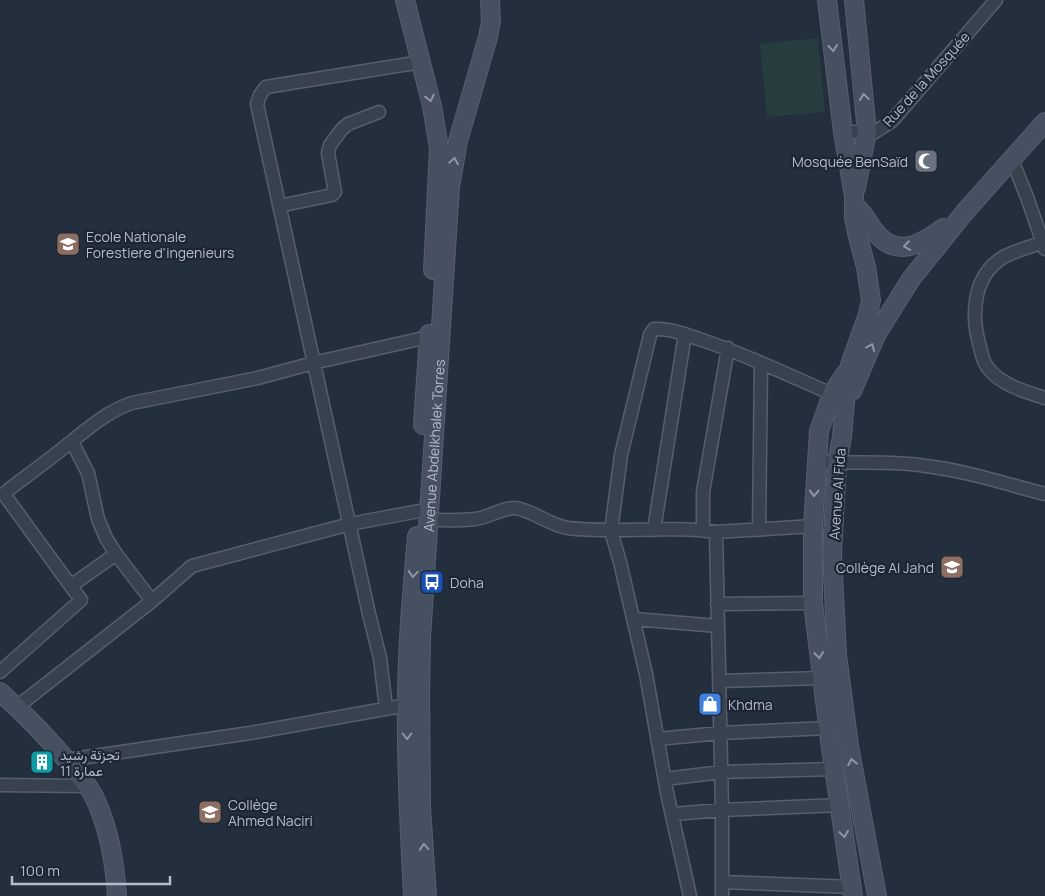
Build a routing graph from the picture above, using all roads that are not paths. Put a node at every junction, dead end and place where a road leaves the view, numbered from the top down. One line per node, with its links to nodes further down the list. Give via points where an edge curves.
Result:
1 (405, 0): 6 (street, Avenue Abdelkhalek Torres)
2 (490, 0): 27 (street, Avenue Abdelkhalek Torres, one-way to 2, via 450,187 458,141 488,37)
3 (827, 0): 9 (street, Avenue Al Fida, one-way to 9)
4 (854, 0): 10 (street, one-way to 4)
5 (996, 0): 10 (street, Rue de la Mosquée, via 892,121 875,132)
6 (421, 62): 13 (street, via 266,87 257,104); 17 (street, Avenue Abdelkhalek Torres, one-way to 17, via 439,148)
7 (379, 112): 13 (street, via 348,124 328,148 335,192 332,195)
8 (1045, 122): 11 (street)
9 (843, 132): 10 (street, Rue de la Mosquée); 12 (street, Avenue Al Fida)
10 (868, 132): 12 (street)
11 (1012, 160): 14 (street); 15 (street)
12 (854, 201): 14 (street, one-way to 12, via 923,242 903,248 884,241); 22 (street, Avenue Al Fida, via 871,300)
13 (279, 206): 19 (street)
14 (964, 213): 22 (street, Avenue Al Fida, one-way to 14, via 911,279)
15 (1044, 245): 21 (street, via 1002,258 994,265 986,274 974,307 976,334 988,368 1005,382)
16 (685, 334): 18 (street); 30 (street); 33 (street, via 662,328 654,329 650,335 621,455)
17 (428, 337): 19 (street); 27 (street, Avenue Abdelkhalek Torres)
18 (728, 348): 20 (street); 31 (street, via 703,492)
19 (313, 363): 23 (street, via 258,378 132,403 108,413); 28 (street)
20 (760, 363): 22 (street); 32 (street)
21 (1045, 398)
22 (835, 402): 24 (street, Avenue Al Fida, via 819,431); 25 (street, Avenue Al Fida, via 842,437)
23 (72, 442): 35 (street, via 88,472 100,524); 36 (street, via 5,493)
24 (816, 462): 25 (street); 29 (street, Avenue Al Fida, one-way to 29)
25 (837, 463): 26 (street, via 925,465); 61 (street, Avenue Al Fida, one-way to 25, via 849,746 836,655 832,553)
26 (1045, 494)
27 (424, 515): 28 (street); 33 (street, via 475,519 515,508 556,525); 46 (street, Avenue Abdelkhalek Torres, one-way to 46, via 410,607); 67 (street, Avenue Abdelkhalek Torres, one-way to 27, via 421,808 420,702)
28 (350, 524): 37 (street, via 192,566); 48 (street, via 380,658)
29 (813, 526): 32 (street); 38 (street, Avenue Al Fida)
30 (654, 530): 31 (street); 33 (street)
31 (703, 530): 34 (street)
32 (759, 530): 34 (street)
33 (611, 531): 40 (street)
34 (716, 532): 39 (street)
35 (116, 554): 36 (street); 37 (street)
36 (72, 585): 42 (street, via 80,602)
37 (152, 601): 47 (street)
38 (813, 602): 39 (street); 43 (street, Avenue Al Fida, one-way to 43)
39 (717, 604): 41 (street)
40 (634, 619): 41 (street); 51 (street)
41 (718, 626): 44 (street)
42 (0, 672)
43 (821, 678): 44 (street); 49 (street, Avenue Al Fida)
44 (719, 681): 50 (street)
45 (0, 692): 47 (street)
46 (407, 705): 48 (street); 66 (street, Avenue Abdelkhalek Torres, one-way to 66)
47 (17, 707): 52 (street)
48 (386, 708): 52 (street, via 250,733)
49 (828, 728): 50 (street); 53 (street, Avenue Al Fida)
50 (721, 733): 51 (street); 54 (street)
51 (657, 739): 55 (street)
52 (67, 760): 57 (street)
53 (834, 769): 54 (street); 58 (street, Avenue Al Fida)
54 (721, 772): 55 (street); 59 (street)
55 (665, 779): 60 (street)
56 (0, 785): 57 (street)
57 (88, 786): 65 (street, via 108,832)
58 (840, 805): 59 (street); 62 (street, Avenue Al Fida, one-way to 62)
59 (722, 810): 60 (street); 63 (street)
60 (673, 814): 68 (street)
61 (872, 865): 62 (street); 70 (street, Avenue Al Fida)
62 (849, 868): 64 (street, Avenue Al Fida)
63 (722, 882): 64 (street); 69 (street)
64 (852, 891)
65 (116, 896)
66 (413, 896)
67 (427, 896)
68 (690, 896)
69 (722, 896)
70 (877, 896)

